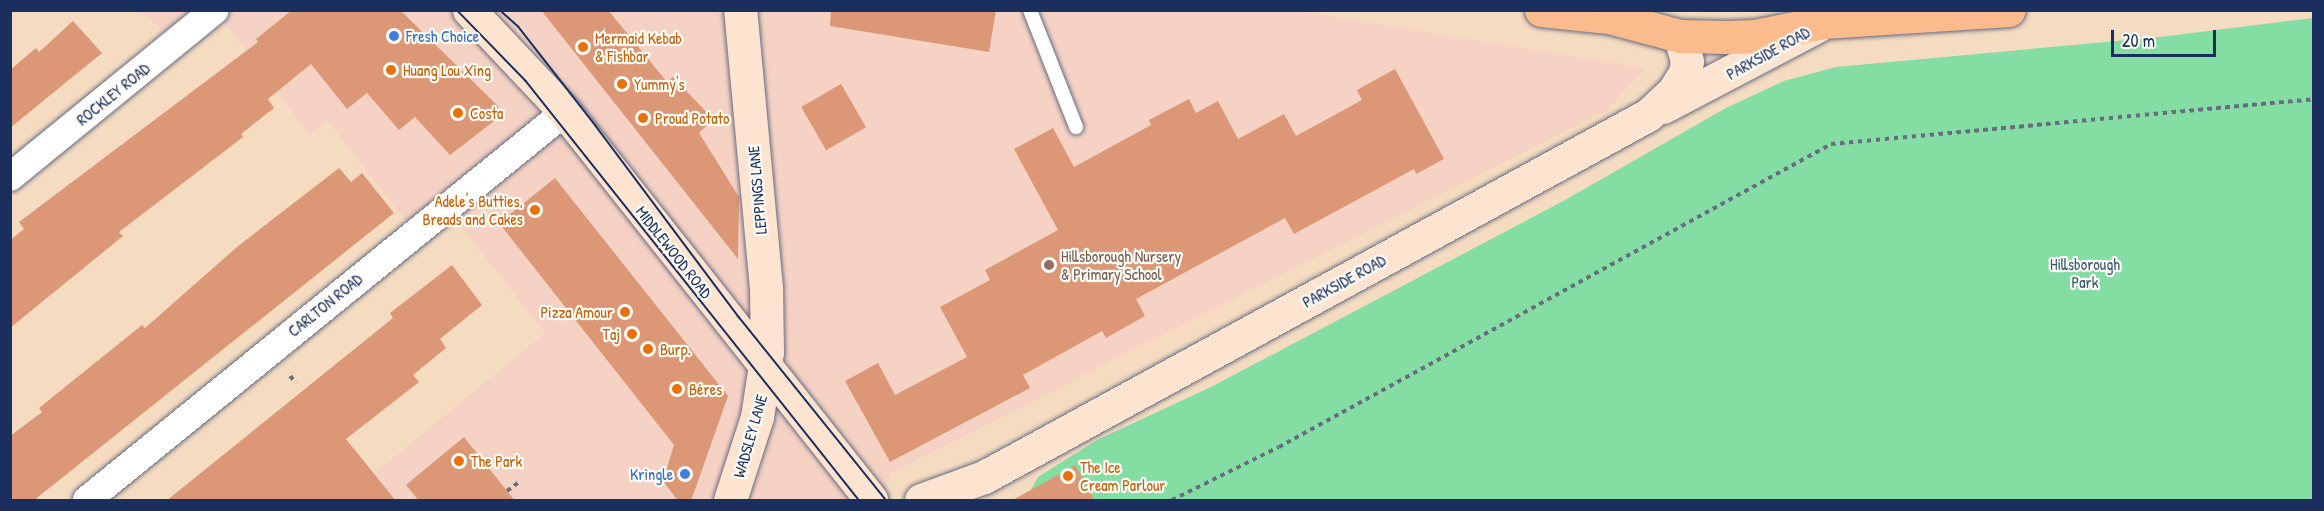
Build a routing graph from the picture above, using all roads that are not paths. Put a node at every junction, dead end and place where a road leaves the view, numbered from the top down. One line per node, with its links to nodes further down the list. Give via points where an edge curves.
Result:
1 (469, 10): 13 (street, MIDDLEWOOD ROAD)
2 (740, 10): 17 (street, LEPPINGS LANE, via 766,288)
3 (1030, 10): 15 (lane)
4 (1541, 10): 10 (main road)
5 (1644, 10): 10 (main road); 12 (main road, via 1669,21)
6 (1777, 10): 11 (main road, PARKSIDE ROAD)
7 (2008, 10): 9 (main road, PARKSIDE ROAD)
8 (209, 12): 16 (street, ROCKLEY ROAD)
9 (1912, 14): 11 (main road, PARKSIDE ROAD)
10 (1609, 16): 12 (main road)
11 (1823, 22): 12 (main road, PARKSIDE ROAD, via 1755,36); 14 (street, PARKSIDE ROAD)
12 (1680, 36): 14 (street, PARKSIDE ROAD, via 1687,61 1684,73 1673,92)
13 (565, 112): 17 (street, MIDDLEWOOD ROAD); 19 (street, CARLTON ROAD)
14 (1648, 115): 18 (street, PARKSIDE ROAD)
15 (1076, 127)
16 (10, 177)
17 (765, 370): 20 (street, WADSLEY LANE, via 758,417); 21 (street, MIDDLEWOOD ROAD)
18 (1039, 446): 22 (street, PARKSIDE ROAD, via 984,477); 23 (street, PARKSIDE ROAD)
19 (87, 501)
20 (730, 501)
21 (871, 501)
22 (921, 501)
23 (991, 501)

